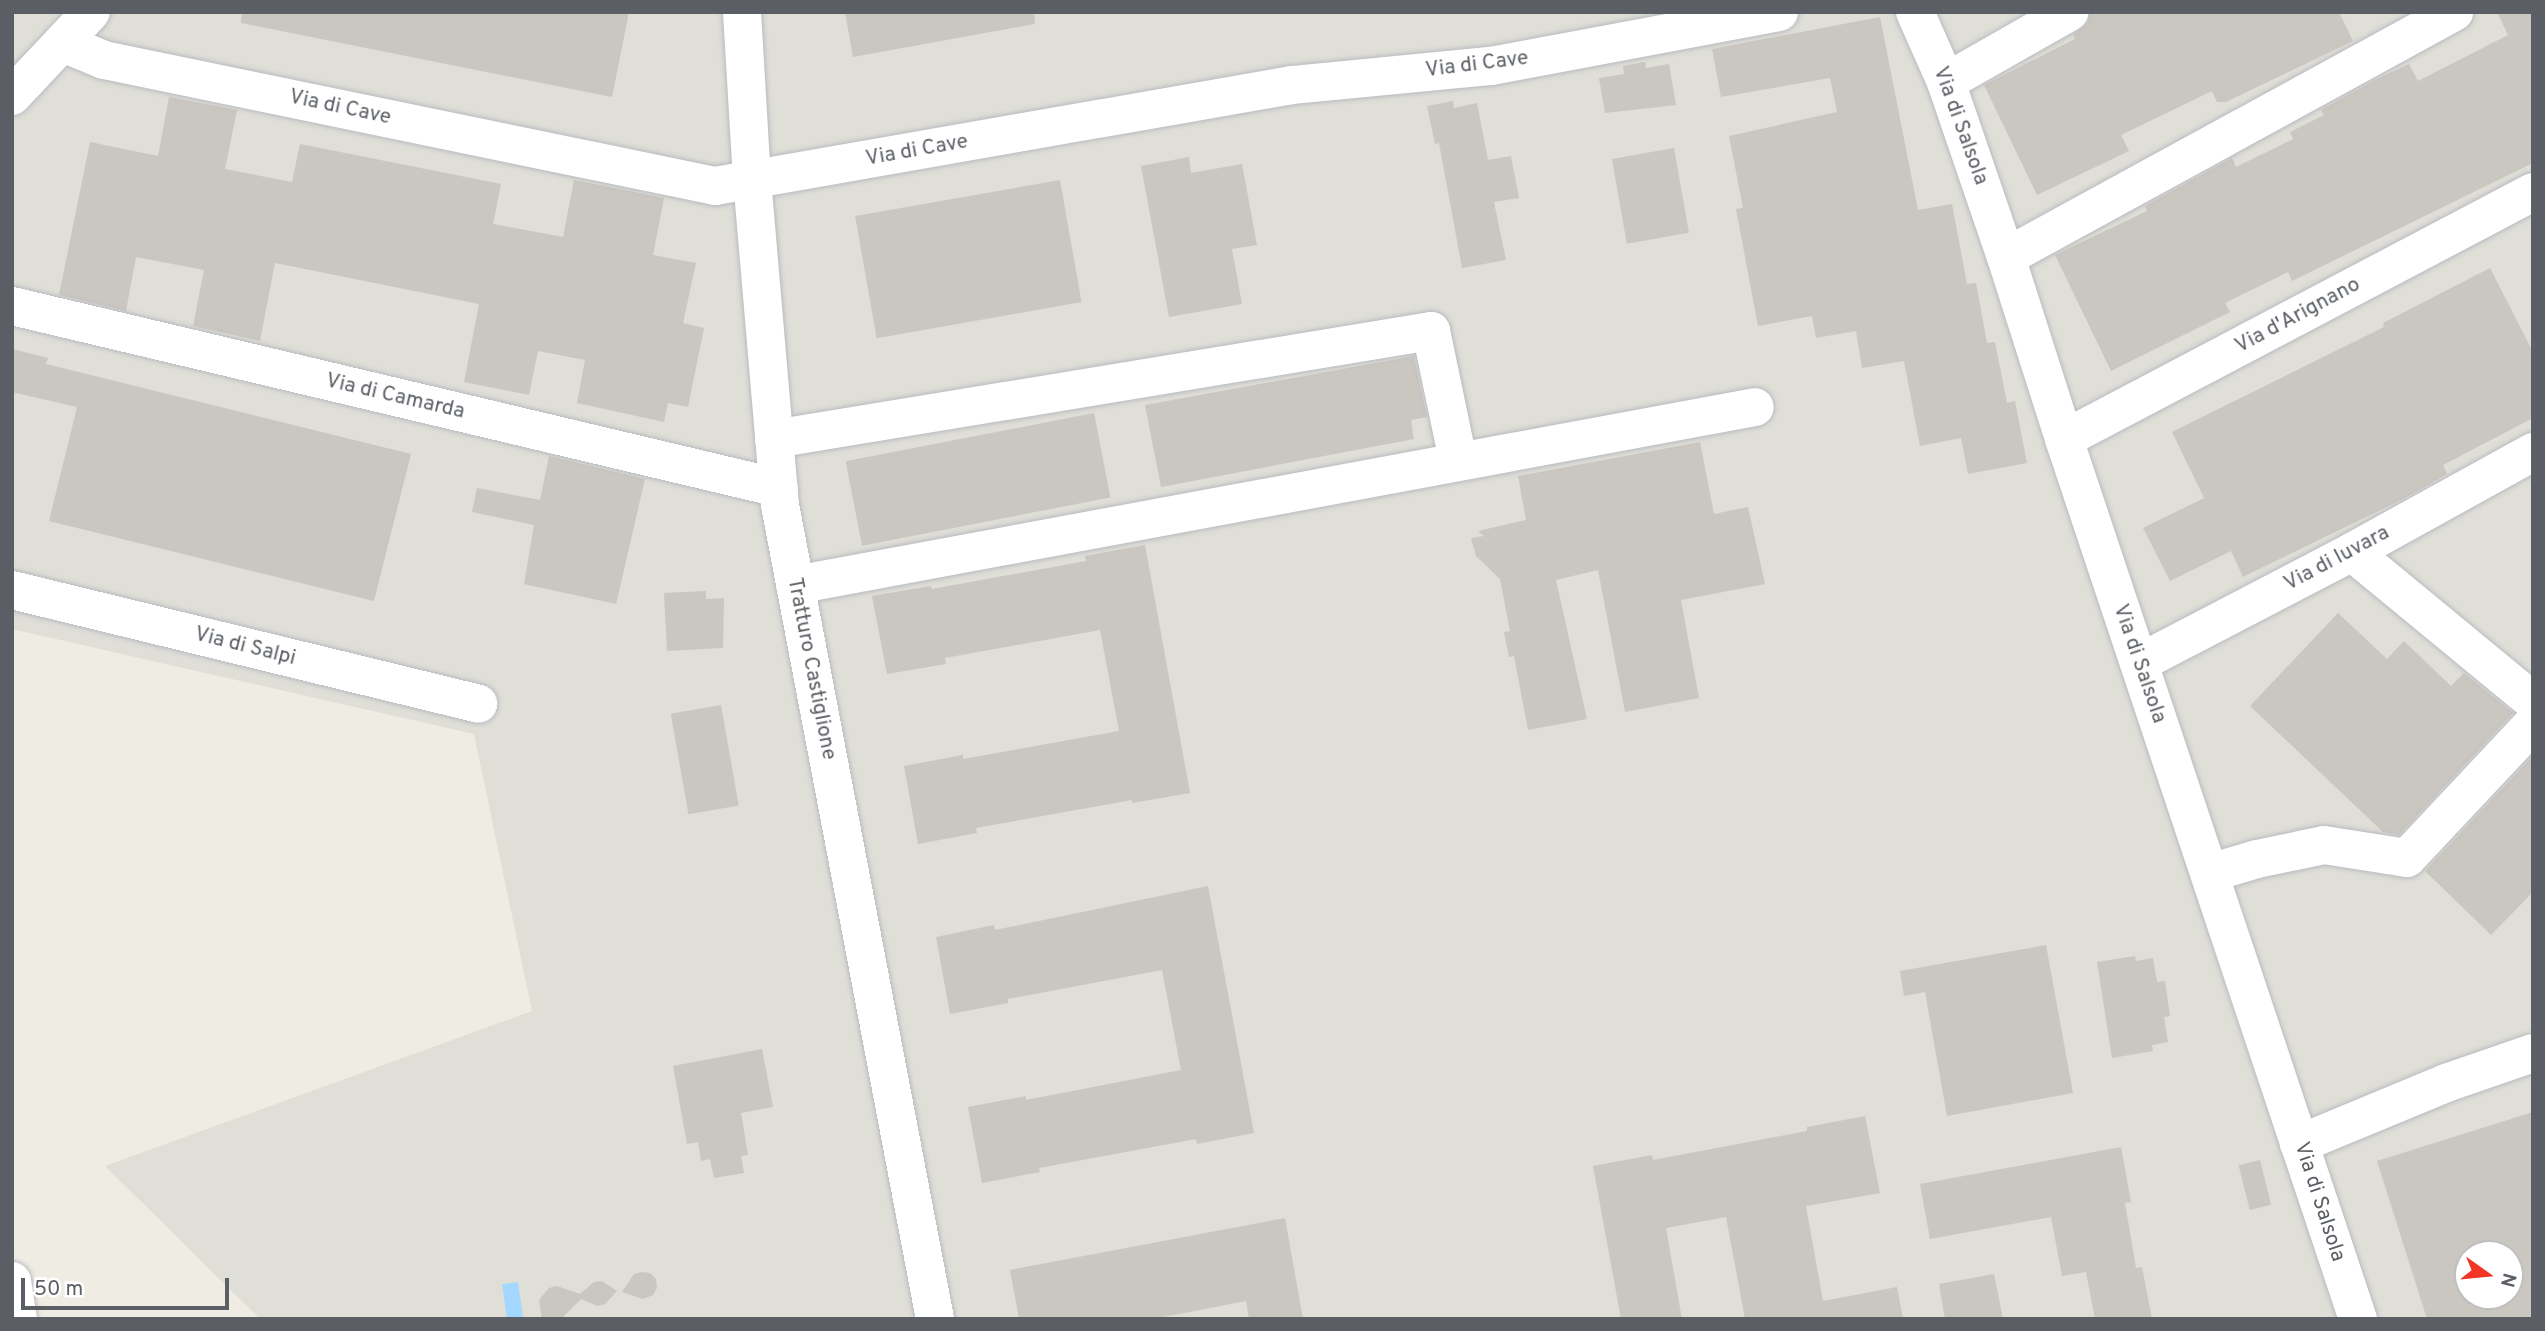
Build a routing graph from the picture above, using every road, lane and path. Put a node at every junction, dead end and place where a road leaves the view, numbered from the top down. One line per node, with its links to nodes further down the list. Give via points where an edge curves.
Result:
1 (91, 12): 7 (street)
2 (741, 12): 10 (street, Tratturo Castiglione)
3 (1779, 12): 10 (street, Via di Cave, via 1491,66 1292,85)
4 (1915, 12): 8 (street, Via di Salsola)
5 (2069, 12): 8 (street)
6 (2454, 12): 12 (street)
7 (63, 43): 9 (street); 10 (street, Via di Cave, via 104,60 715,186)
8 (1946, 82): 12 (street, Via di Salsola)
9 (12, 96)
10 (752, 179): 15 (street, Tratturo Castiglione)
11 (2533, 192): 16 (street, Via d'Arignano)
12 (2006, 257): 16 (street, Via di Salsola)
13 (12, 306): 19 (street, Via di Camarda)
14 (1755, 407): 18 (street)
15 (774, 439): 18 (street, via 1431,331); 19 (street, Tratturo Castiglione)
16 (2064, 439): 23 (street, Via di Salsola)
17 (2532, 454): 20 (street, Via di Iuvara)
18 (1458, 460): 21 (street)
19 (779, 488): 21 (street, Tratturo Castiglione)
20 (2352, 552): 23 (street, Via di Iuvara); 24 (street)
21 (795, 585): 32 (street, Tratturo Castiglione)
22 (12, 590): 25 (street, Via di Salpi)
23 (2139, 663): 27 (street, Via di Salsola)
24 (2533, 701)
25 (478, 704)
26 (2533, 724): 27 (street, via 2407,858 2324,845)
27 (2210, 873): 29 (street, Via di Salsola)
28 (2533, 1053): 29 (street, via 2446,1083)
29 (2299, 1144): 33 (street, Via di Salsola)
30 (12, 1281): 31 (street)
31 (18, 1319)
32 (935, 1319)
33 (2358, 1319)

